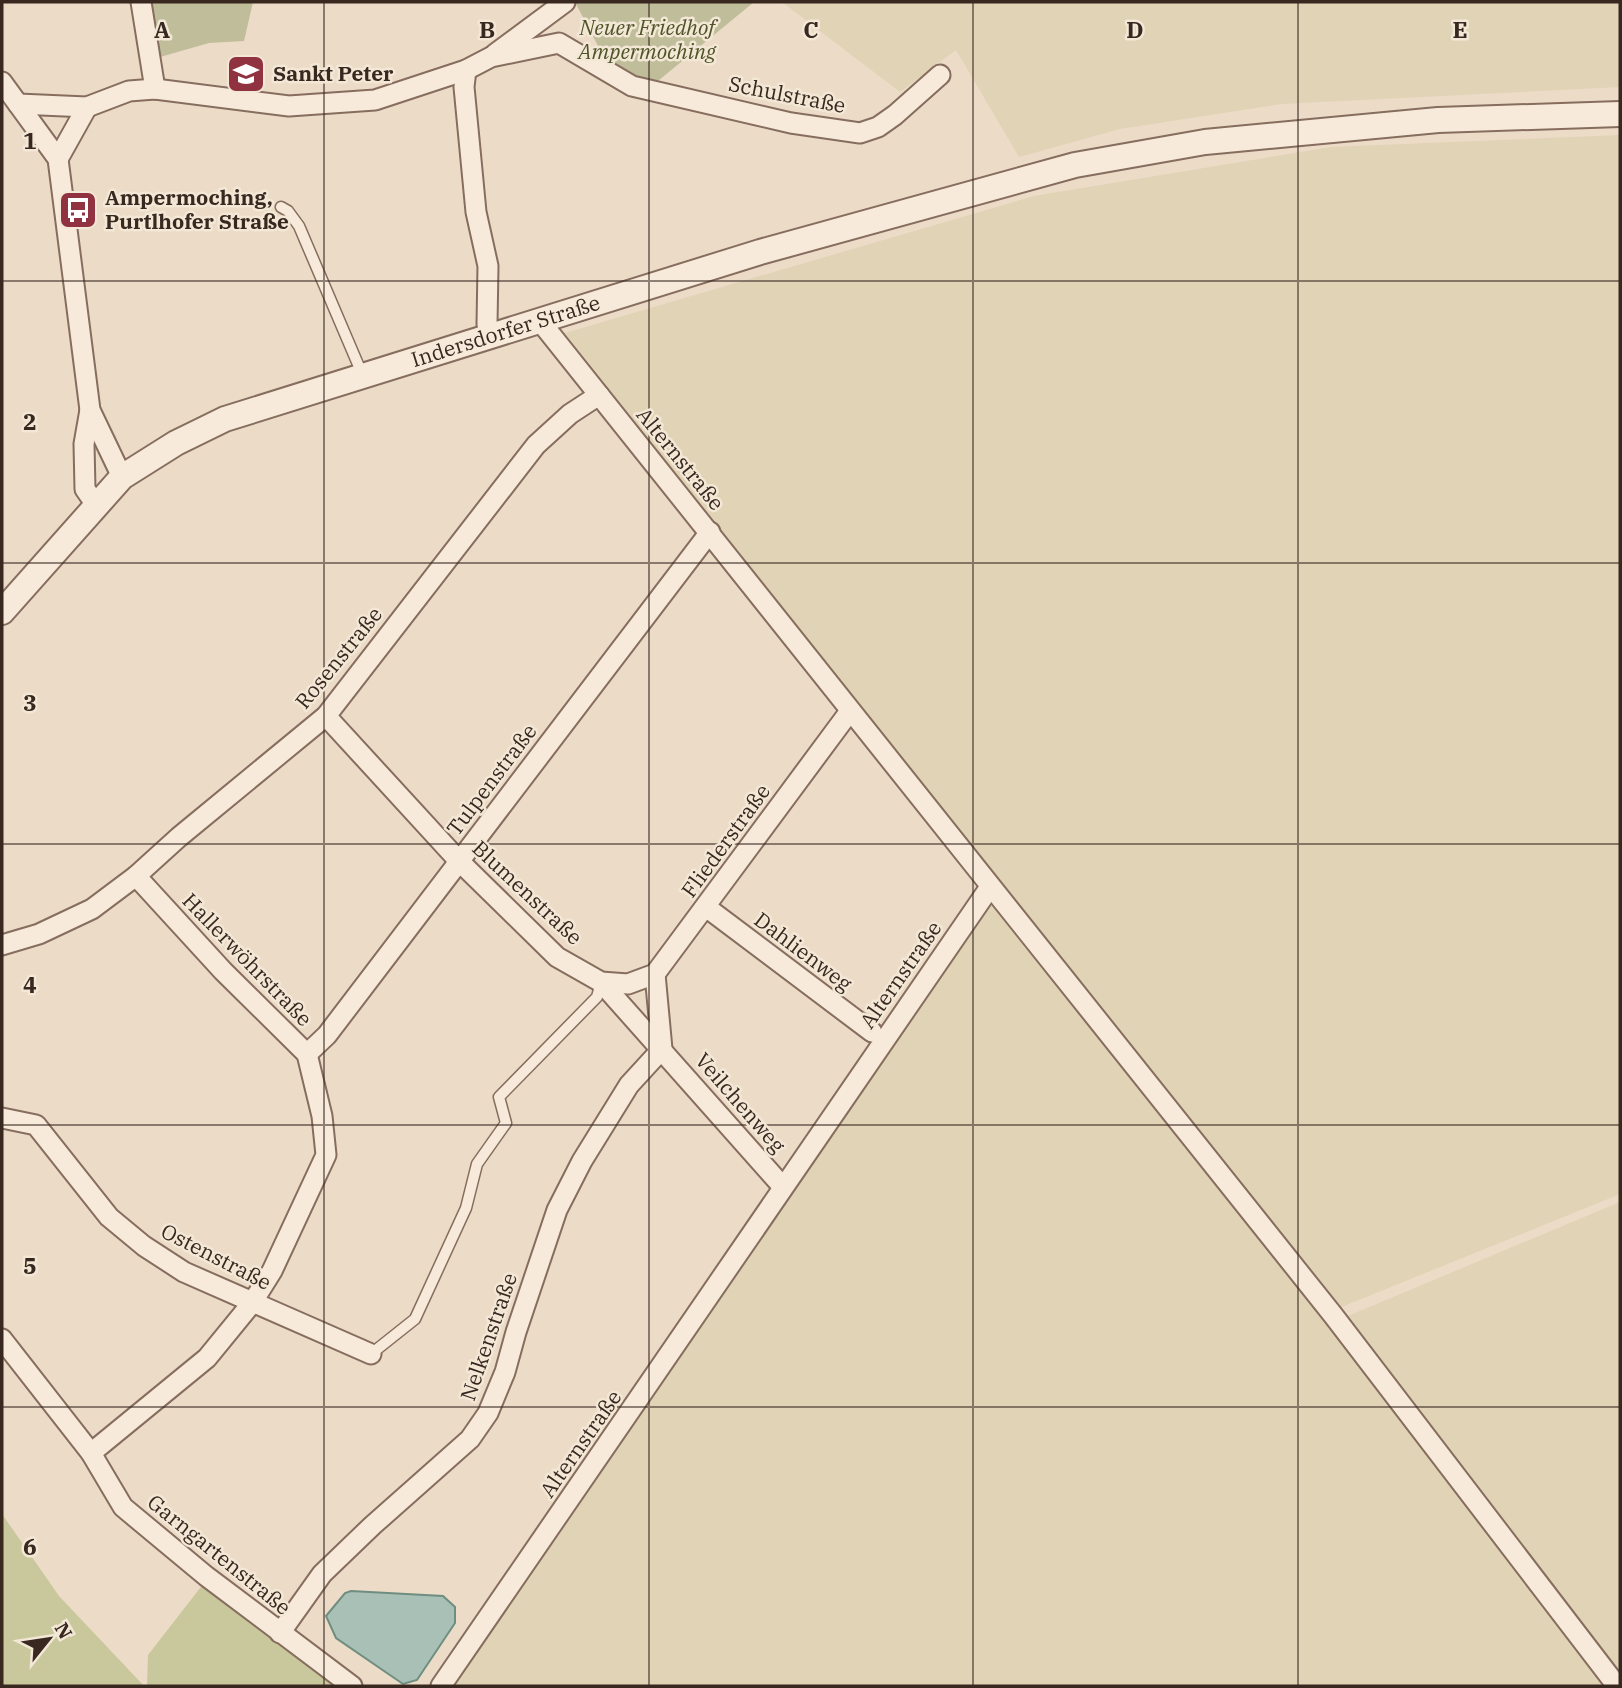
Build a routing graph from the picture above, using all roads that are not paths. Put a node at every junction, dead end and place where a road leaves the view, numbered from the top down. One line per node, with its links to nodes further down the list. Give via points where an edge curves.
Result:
1 (141, 2): 7 (street)
2 (565, 2): 3 (street)
3 (491, 57): 4 (street, Schulstraße); 5 (street, Schulstraße, via 559,43 632,86 791,123 860,133 895,115)
4 (466, 70): 7 (street, Schulstraße, via 375,100 289,106); 14 (street, via 476,212 488,265)
5 (940, 75)
6 (2, 82): 8 (street)
7 (155, 89): 9 (street, Schulstraße, via 129,91)
8 (19, 104): 9 (street, Schulstraße); 11 (street)
9 (87, 107): 11 (street)
10 (1620, 114): 13 (street, Indersdorfer Straße, via 1438,120 1205,142 1075,166 760,252)
11 (58, 159): 17 (street)
12 (281, 206): 15 (lane, via 299,226)
13 (540, 321): 14 (street, Indersdorfer Straße); 16 (street, Alternstraße)
14 (489, 337): 15 (street, Indersdorfer Straße)
15 (363, 376): 18 (street, Indersdorfer Straße, via 225,419)
16 (599, 395): 20 (street, Alternstraße); 23 (street, Rosenstraße, via 536,445)
17 (90, 410): 18 (street); 19 (street, via 84,444 85,489)
18 (121, 477): 19 (street, Indersdorfer Straße)
19 (96, 505): 21 (street, Indersdorfer Straße)
20 (710, 532): 22 (street, Alternstraße); 24 (street, Tulpenstraße)
21 (2, 612)
22 (850, 711): 26 (street, Alternstraße); 27 (street, Fliederstraße)
23 (326, 716): 24 (street, Blumenstraße); 25 (street, Rosenstraße)
24 (459, 861): 30 (street, Blumenstraße, via 557,957); 33 (street, Tulpenstraße, via 327,1035)
25 (136, 876): 28 (street, Rosenstraße, via 92,909 39,934); 33 (street, Hallerwöhrstraße)
26 (990, 887): 35 (street, Alternstraße); 43 (street, via 1332,1315)
27 (706, 907): 29 (street, Fliederstraße); 31 (street, Dahlienweg)
28 (2, 945)
29 (655, 974): 30 (street, Blumenstraße, via 628,984); 32 (street)
30 (601, 982): 32 (street, Veilchenweg); 38 (lane, via 597,997 499,1097 506,1123 478,1164 466,1208 415,1319)
31 (872, 1032)
32 (662, 1049): 35 (street, Veilchenweg); 40 (street, Nelkenstraße, via 629,1085 557,1210 488,1413 470,1438 322,1574)
33 (307, 1054): 36 (street, Hallerwöhrstraße, via 326,1155 272,1271)
34 (2, 1118): 36 (street, Ostenstraße, via 36,1125 109,1217 144,1246 184,1272)
35 (783, 1188): 42 (street, Alternstraße)
36 (252, 1303): 38 (street, Ostenstraße); 39 (street, Hallerwöhrstraße, via 207,1357)
37 (2, 1339): 39 (street, Garngartenstraße)
38 (371, 1354)
39 (92, 1453): 40 (street, Garngartenstraße, via 123,1507)
40 (280, 1633): 41 (street, Garngartenstraße)
41 (352, 1686)
42 (440, 1686)
43 (1617, 1686)

